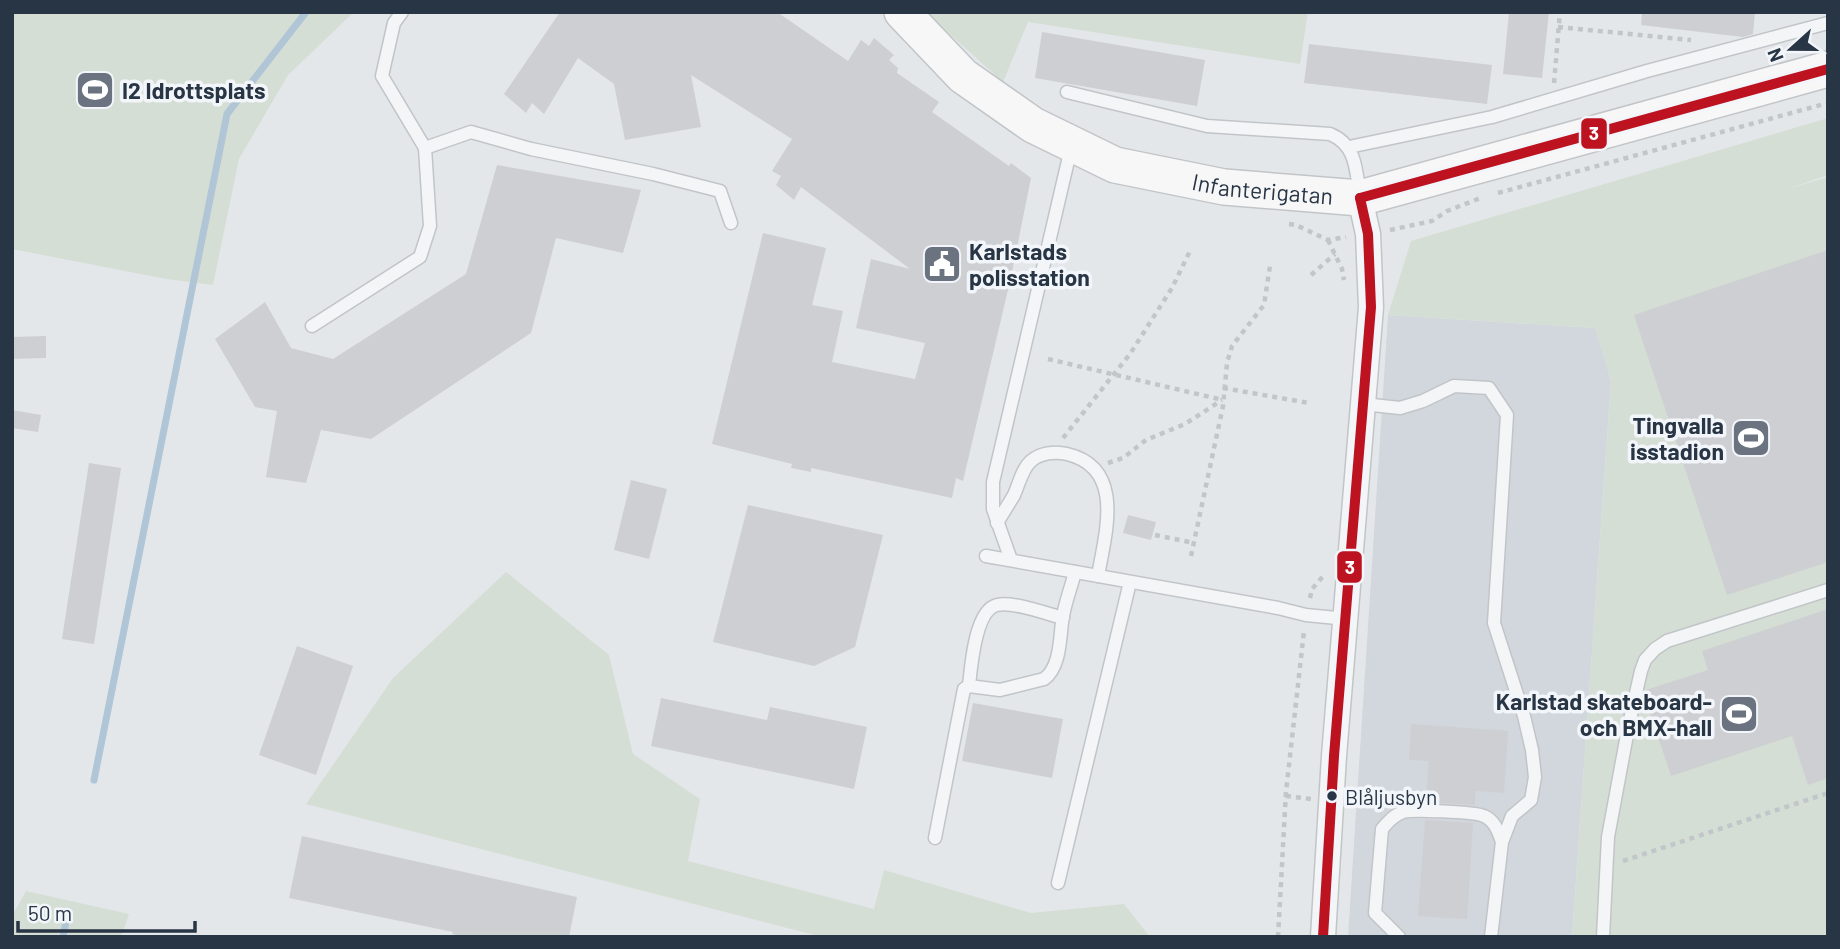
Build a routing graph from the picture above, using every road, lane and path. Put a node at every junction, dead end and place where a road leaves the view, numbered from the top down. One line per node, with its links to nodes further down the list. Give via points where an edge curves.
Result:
1 (402, 12): 11 (lane, via 394,23 382,76)
2 (902, 12): 12 (street, Infanterigatan, via 964,76)
3 (1560, 12): 5 (path)
4 (1828, 23): 6 (lane)
5 (1559, 27): 6 (path); 9 (path)
6 (1744, 45): 9 (lane)
7 (1828, 69): 13 (street, Infanterigatan)
8 (1067, 92): 10 (lane, via 1207,126 1331,134)
9 (1553, 98): 10 (lane, via 1492,117)
10 (1349, 147): 13 (lane)
11 (425, 148): 14 (lane, via 471,132 653,174 720,191); 21 (lane, via 429,226 420,257)
12 (1069, 156): 13 (street, Infanterigatan, via 1224,187); 30 (lane, via 993,482)
13 (1360, 198): 27 (street, via 1368,234 1371,307)
14 (731, 223)
15 (1328, 240): 17 (path)
16 (1190, 251): 23 (path, via 1172,288)
17 (1335, 254): 19 (path); 20 (path)
18 (1270, 266): 24 (path, via 1264,305 1232,345)
19 (1311, 275)
20 (1346, 291)
21 (312, 326)
22 (1048, 359): 23 (path)
23 (1113, 374): 25 (path); 28 (path)
24 (1223, 388): 25 (path); 26 (path)
25 (1223, 400): 29 (path, via 1185,424 1146,440 1116,462); 32 (path)
26 (1308, 403)
27 (1363, 404): 43 (street); 49 (lane, via 1400,408 1454,386 1489,388 1507,415 1494,623 1524,716 1535,777 1531,800 1512,816)
28 (1053, 453): 29 (lane, via 1077,458); 30 (lane, via 1033,458 1027,465)
29 (1092, 469): 38 (lane, via 1109,501)
30 (997, 523): 35 (lane)
31 (1155, 535): 32 (path)
32 (1194, 543): 34 (path)
33 (986, 556): 35 (lane)
34 (1191, 556)
35 (1011, 561): 37 (lane)
36 (1329, 564): 41 (path, via 1312,589)
37 (1075, 572): 38 (lane); 42 (lane)
38 (1098, 576): 39 (lane)
39 (1130, 582): 41 (lane); 51 (lane)
40 (1828, 590): 50 (lane, via 1667,641 1652,652 1641,671 1629,724)
41 (1306, 615): 43 (lane); 46 (path)
42 (1063, 618): 44 (lane, via 1050,675 1000,691); 44 (lane, via 1006,605 992,607 976,635)
43 (1346, 619): 53 (street)
44 (968, 686): 48 (lane, via 962,695)
45 (1828, 793): 50 (path, via 1622,862)
46 (1286, 796): 47 (path); 52 (path)
47 (1315, 800)
48 (935, 838)
49 (1502, 842): 54 (lane, via 1495,824 1483,815 1415,810 1390,819 1382,829 1375,914); 55 (lane)
50 (1607, 863): 56 (lane)
51 (1058, 883)
52 (1278, 937)
53 (1323, 937)
54 (1399, 937)
55 (1491, 937)
56 (1603, 937)

